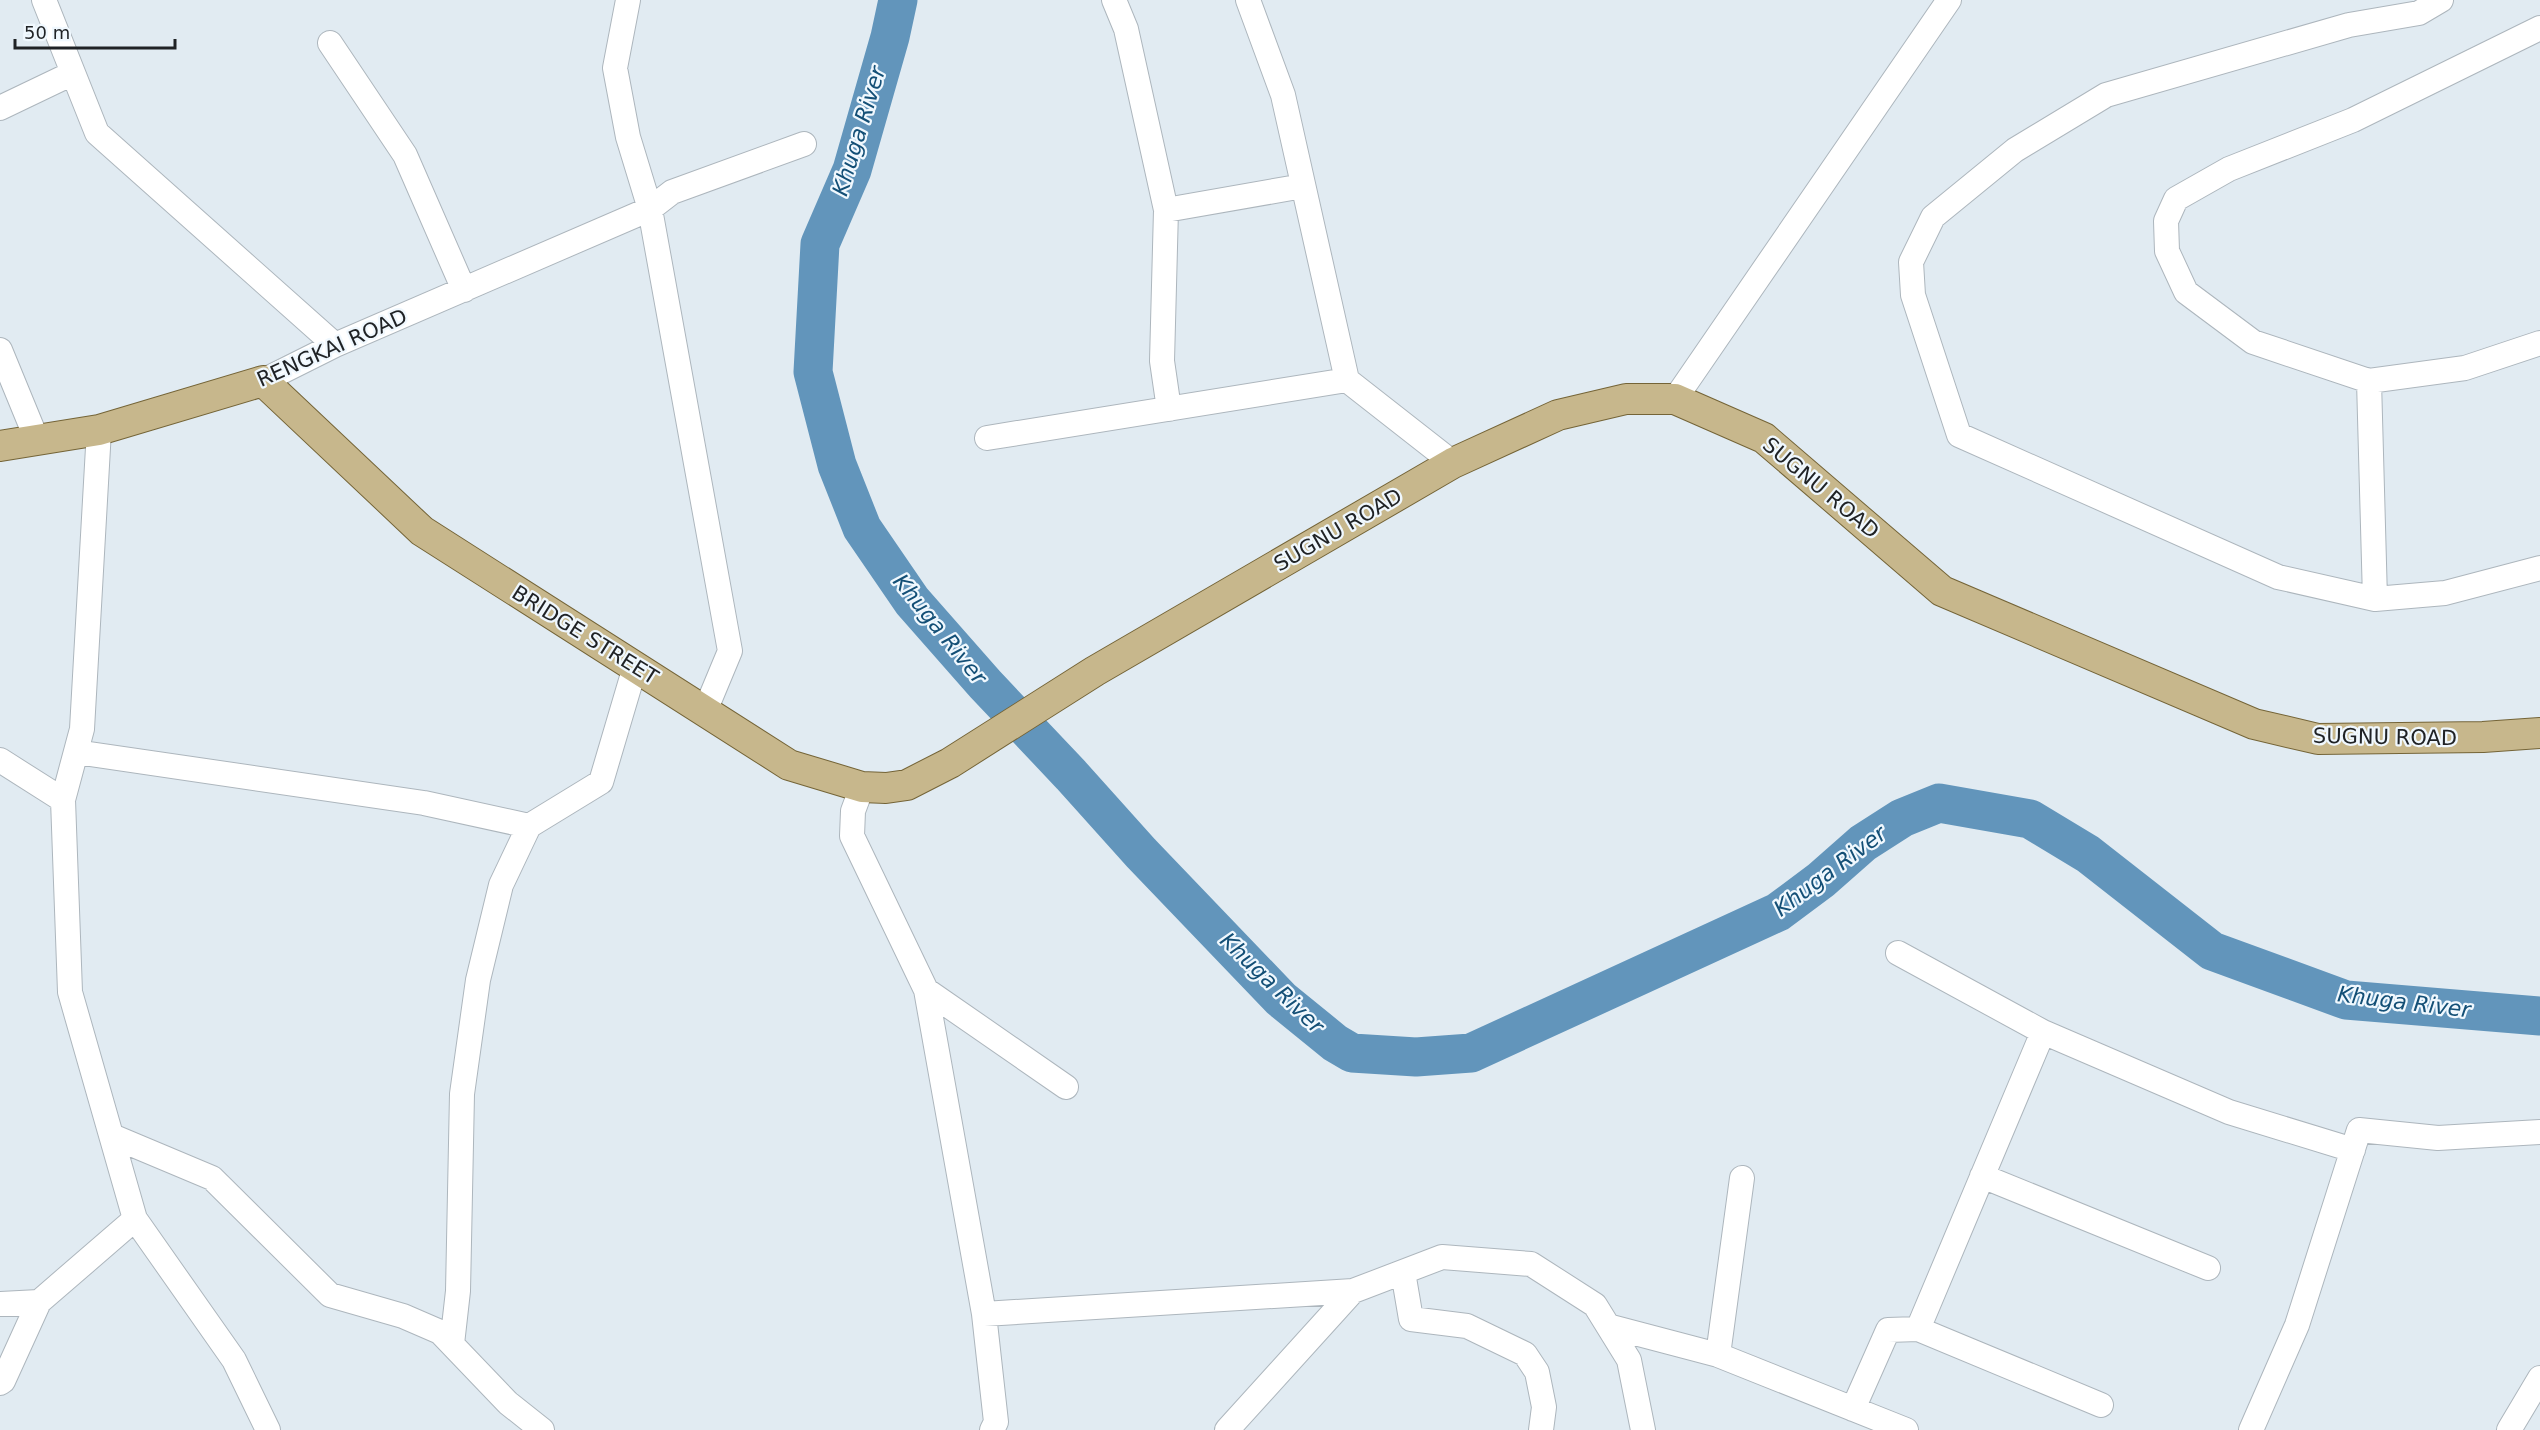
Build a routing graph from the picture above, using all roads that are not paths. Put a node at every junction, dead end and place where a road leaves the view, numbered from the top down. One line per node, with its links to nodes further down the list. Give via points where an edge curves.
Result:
1 (44, 0): 9 (street)
2 (628, 0): 13 (street, via 615,68 628,137)
3 (1114, 0): 14 (street, via 1126,29)
4 (1248, 0): 12 (street, via 1283,94)
5 (2441, 0): 30 (street, via 2419,13 2349,25 2106,95 2015,150 1934,217 1911,262 1913,295 1959,435 2278,577)
6 (1943, 3): 22 (street)
7 (2540, 28): 21 (street, via 2353,120 2229,168 2176,199 2166,221 2167,251 2186,292 2253,342)
8 (330, 43): 15 (street, via 405,155)
9 (73, 73): 10 (street); 17 (street, via 97,133)
10 (0, 108)
11 (804, 144): 13 (street, RENGKAI ROAD, via 672,192)
12 (1303, 186): 14 (street); 19 (street)
13 (650, 209): 15 (street, RENGKAI ROAD); 32 (street, via 730,651)
14 (1166, 210): 23 (street, via 1162,361)
15 (464, 290): 17 (street, RENGKAI ROAD)
16 (2540, 344): 21 (street, via 2465,368)
17 (335, 345): 20 (street, RENGKAI ROAD)
18 (0, 350): 26 (street)
19 (1347, 380): 23 (street); 28 (street)
20 (263, 381): 24 (main road, RENGKAI ROAD); 31 (main road, BRIDGE STREET, via 422,531)
21 (2369, 381): 30 (street)
22 (1675, 399): 28 (main road, SUGNU ROAD, via 1626,399 1558,415); 33 (main road, SUGNU ROAD, via 1764,438 1942,591 2254,724 2318,739)
23 (1169, 409): 25 (street)
24 (99, 430): 26 (main road, RENGKAI ROAD); 34 (street, via 82,729)
25 (987, 438)
26 (37, 440): 27 (main road, RENGKAI ROAD)
27 (0, 446)
28 (1453, 463): 36 (main road, SUGNU ROAD, via 1095,671)
29 (2540, 568): 30 (street, via 2445,593)
30 (2375, 599)
31 (635, 667): 32 (main road, BRIDGE STREET); 39 (street, via 601,782)
32 (705, 711): 37 (main road, BRIDGE STREET, via 789,765)
33 (2540, 733)
34 (76, 752): 38 (street); 39 (street, via 424,803)
35 (0, 760): 38 (street)
36 (950, 763): 37 (main road, BRIDGE STREET, via 907,784)
37 (862, 787): 41 (street, via 853,811 852,836)
38 (63, 800): 45 (street, via 70,992)
39 (529, 826): 58 (street, via 501,885 478,980 462,1094 458,1291)
40 (1898, 953): 42 (street)
41 (926, 990): 43 (street); 55 (street)
42 (2043, 1032): 46 (street, via 2229,1112); 47 (street)
43 (1066, 1087)
44 (2540, 1132): 46 (street, via 2438,1138 2359,1130)
45 (112, 1136): 49 (street); 58 (street, via 212,1178 330,1295 403,1316 440,1332)
46 (2353, 1150): 71 (street, via 2297,1325)
47 (1982, 1176): 50 (street); 57 (street)
48 (1742, 1178): 59 (street)
49 (135, 1219): 53 (street); 64 (street, via 234,1360)
50 (2208, 1268)
51 (1403, 1272): 52 (street); 56 (street, via 1442,1257 1531,1264 1596,1305); 68 (street, via 1411,1319 1467,1326 1525,1354 1537,1372 1544,1407)
52 (1353, 1291): 55 (street); 67 (street)
53 (39, 1302): 54 (street); 61 (street)
54 (0, 1304)
55 (984, 1314): 66 (street, via 996,1422)
56 (1608, 1326): 59 (street); 69 (street, via 1629,1360)
57 (1918, 1329): 62 (street); 63 (street, via 1888,1330)
58 (452, 1344): 65 (street, via 508,1403)
59 (1718, 1355): 63 (street)
60 (2540, 1378): 72 (street)
61 (0, 1383)
62 (2102, 1406)
63 (1853, 1409): 70 (street)
64 (268, 1430)
65 (542, 1430)
66 (993, 1430)
67 (1227, 1430)
68 (1541, 1430)
69 (1643, 1430)
70 (1906, 1430)
71 (2251, 1430)
72 (2509, 1430)

